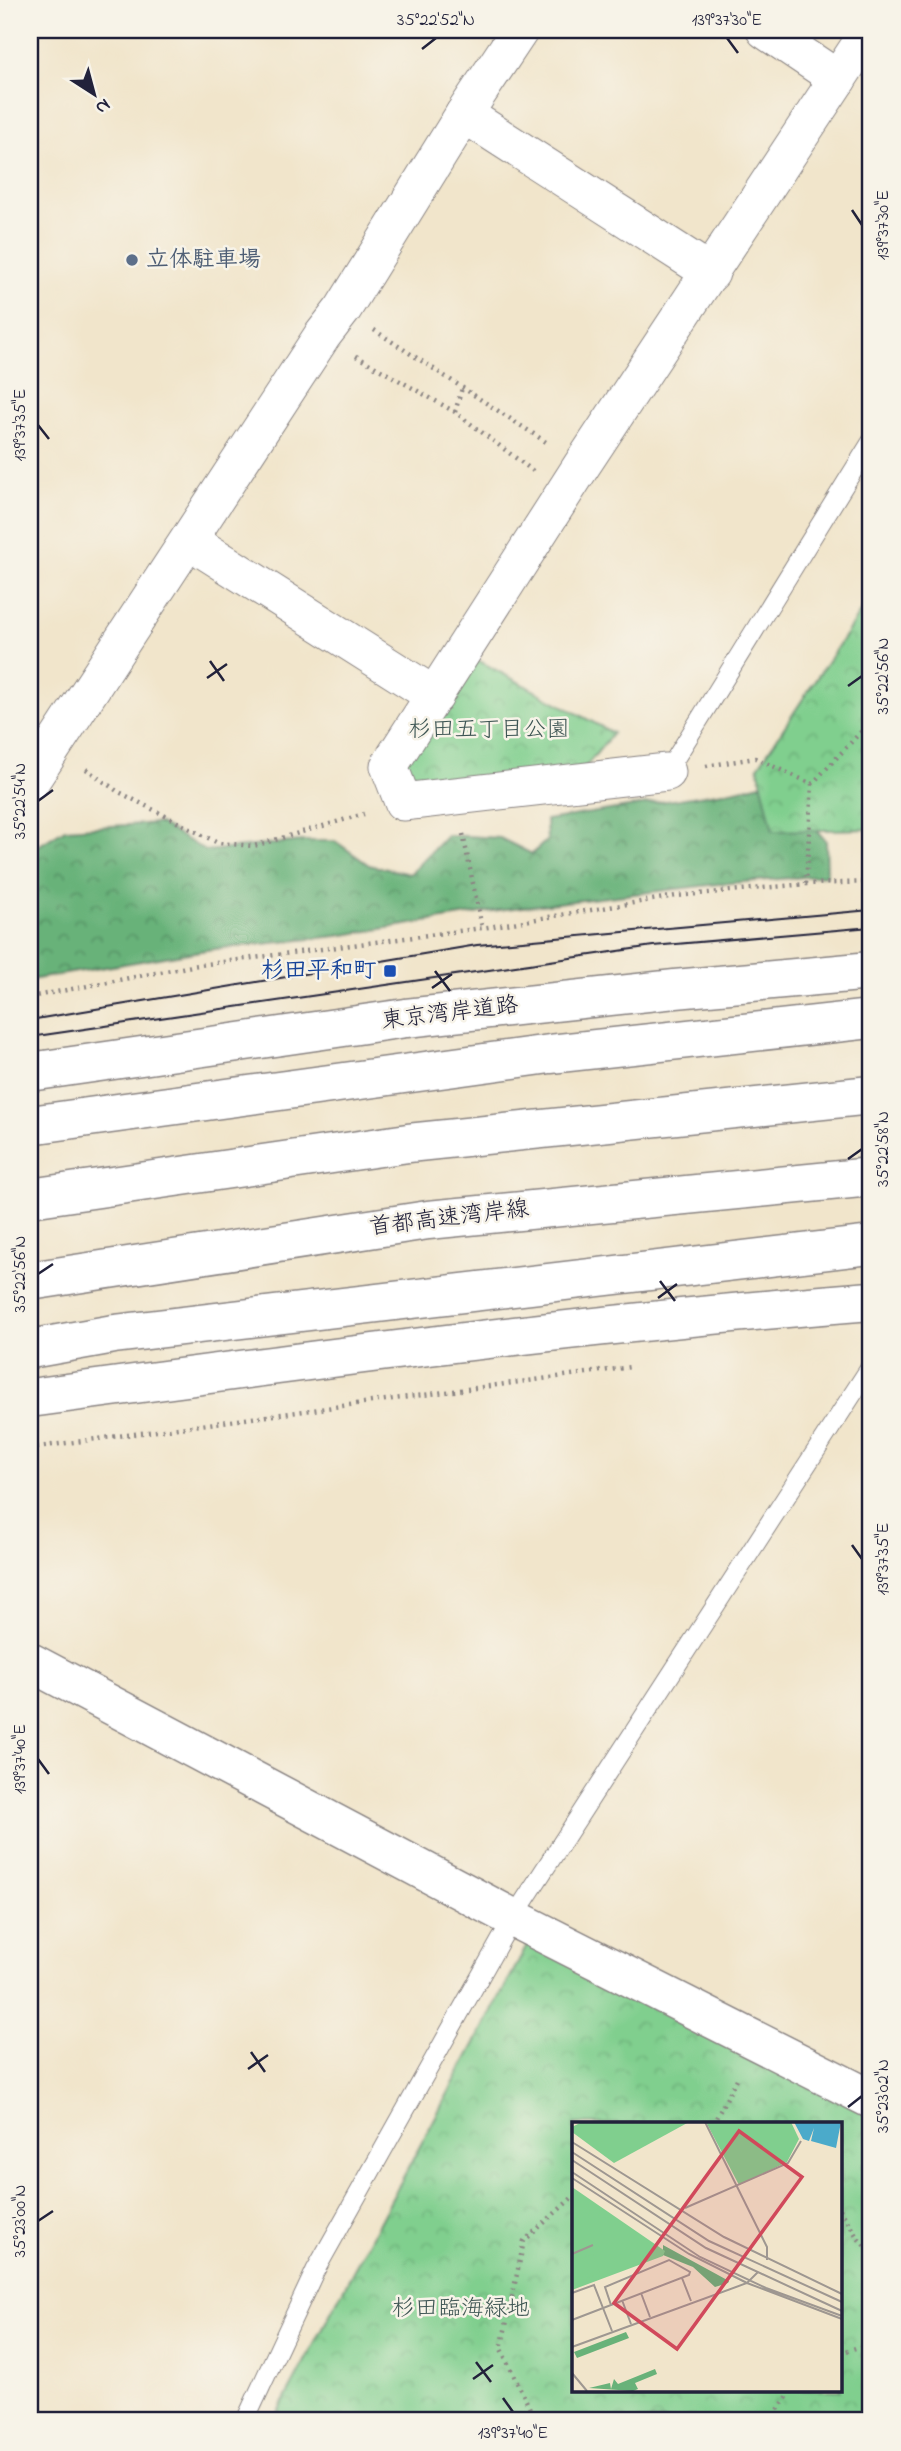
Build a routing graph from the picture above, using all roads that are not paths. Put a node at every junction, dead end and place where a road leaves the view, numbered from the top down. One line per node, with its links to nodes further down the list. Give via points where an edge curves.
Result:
1 (520, 30): 5 (street)
2 (765, 30): 4 (street)
3 (870, 30): 4 (street)
4 (838, 79): 6 (street)
5 (464, 114): 6 (street); 8 (street)
6 (711, 273): 9 (street)
7 (871, 442): 10 (lane)
8 (190, 541): 9 (street); 11 (street)
9 (435, 696): 10 (street, via 390,766 403,802)
10 (667, 772)
11 (30, 782)
12 (871, 971): 14 (main road, 東京湾岸道路, via 406,1018)
13 (871, 1019): 16 (main road, via 550,1054)
14 (30, 1072)
15 (871, 1095): 18 (main road, via 408,1143)
16 (30, 1125)
17 (871, 1177): 20 (main road, 首都高速湾岸線, via 428,1220)
18 (30, 1198)
19 (863, 1246): 22 (main road)
20 (30, 1281)
21 (871, 1301): 26 (main road, via 717,1313 316,1359)
22 (114, 1334): 23 (main road); 25 (main road)
23 (30, 1349)
24 (871, 1366): 28 (lane)
25 (30, 1370)
26 (30, 1398)
27 (30, 1662): 28 (main road)
28 (513, 1918): 29 (main road); 30 (lane, via 315,2271)
29 (871, 2099)
30 (246, 2421)

